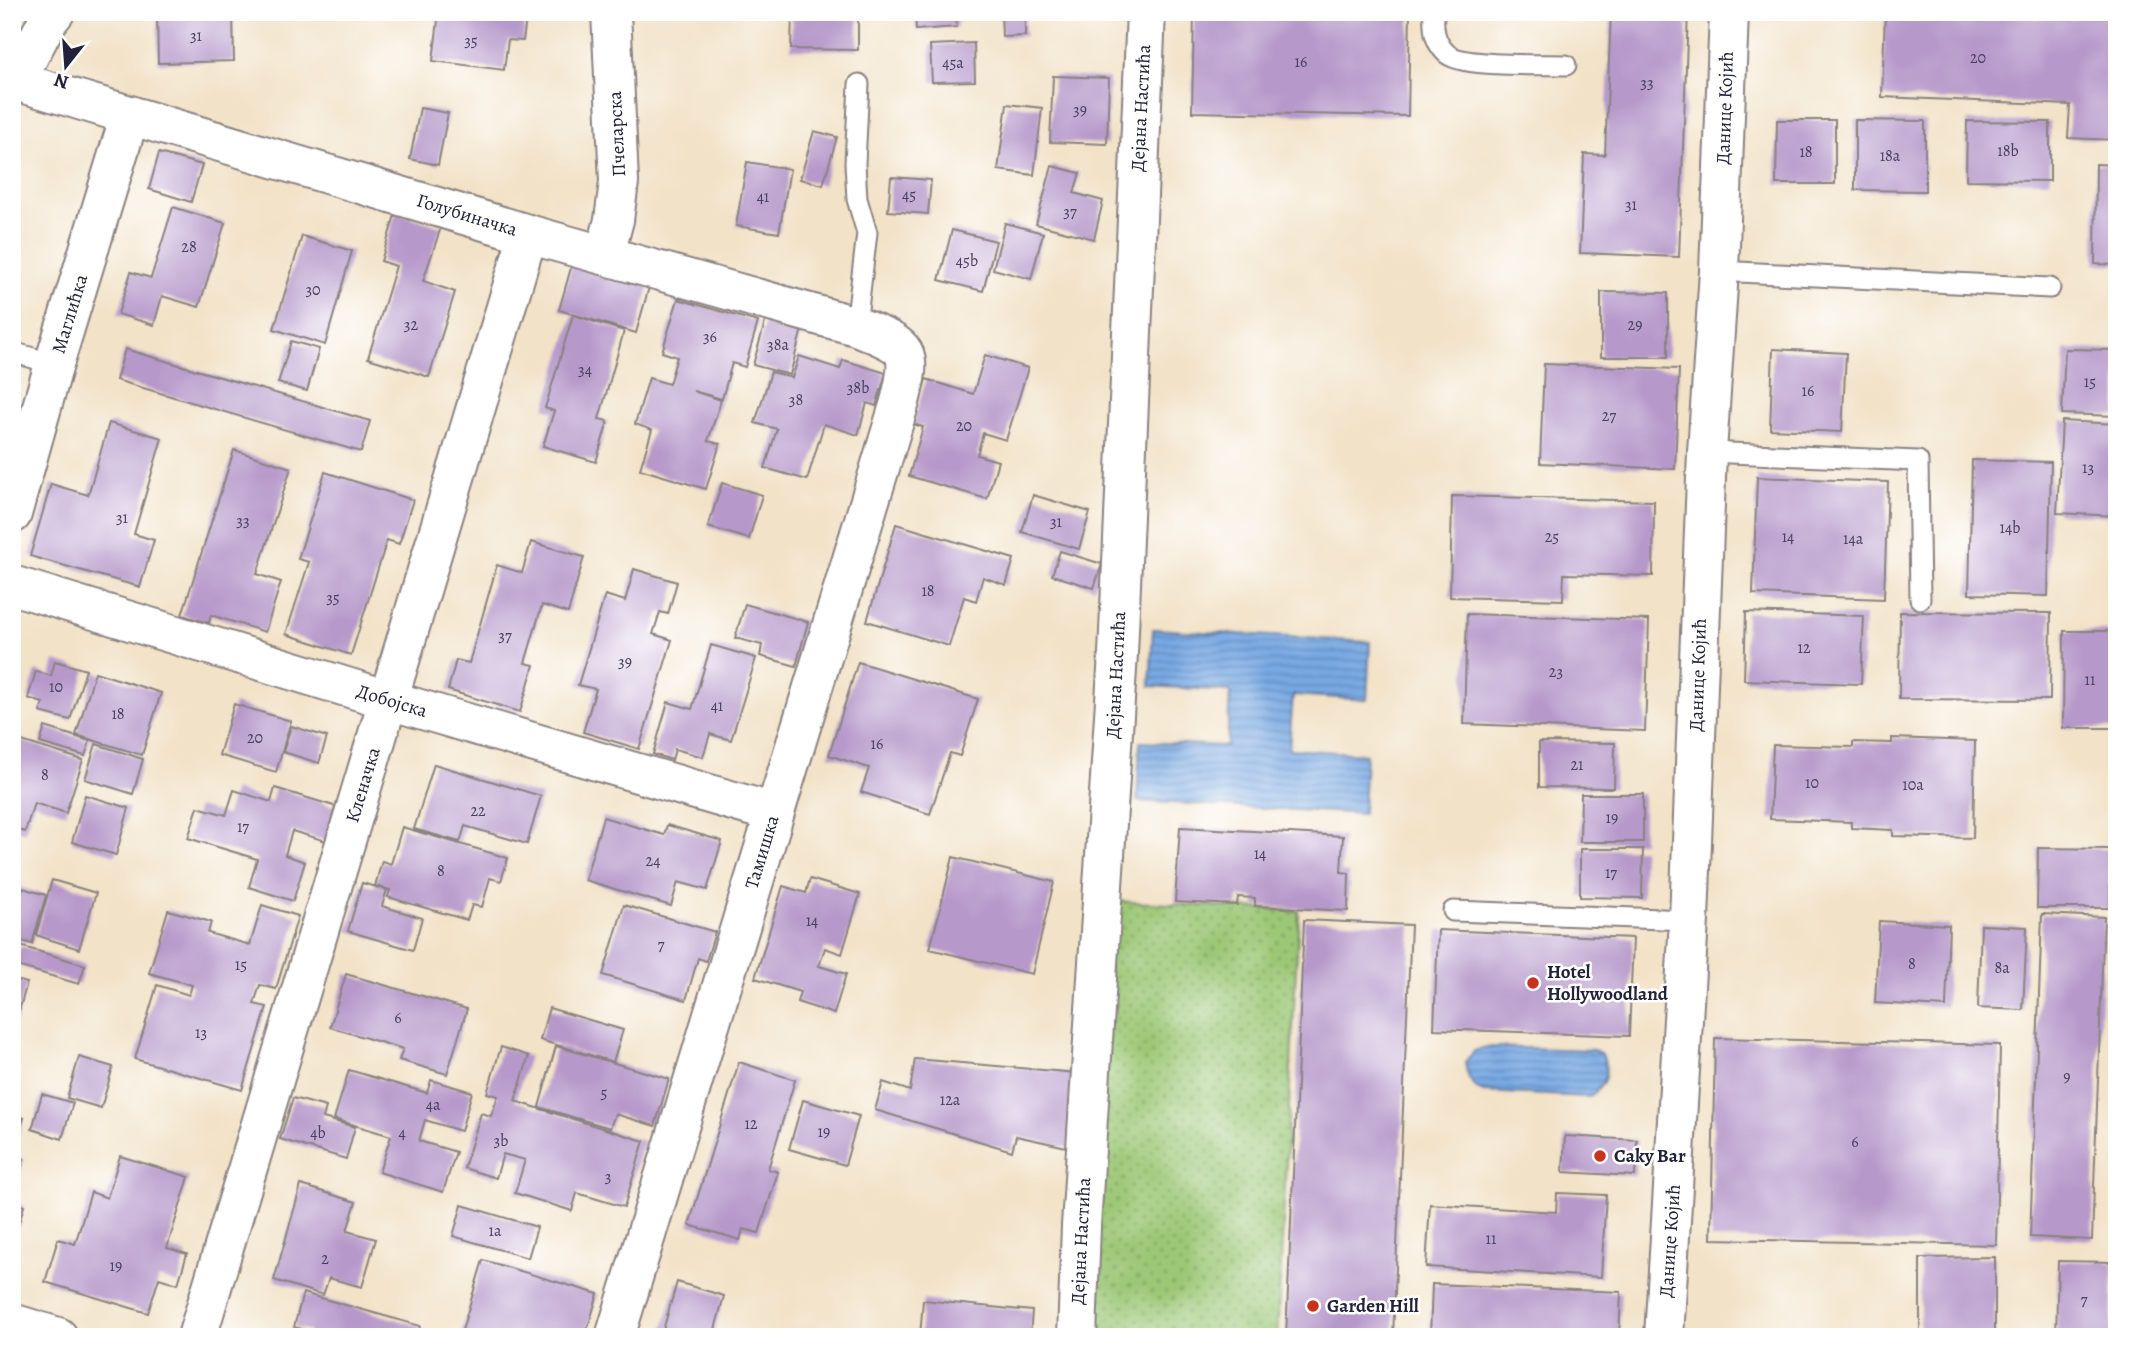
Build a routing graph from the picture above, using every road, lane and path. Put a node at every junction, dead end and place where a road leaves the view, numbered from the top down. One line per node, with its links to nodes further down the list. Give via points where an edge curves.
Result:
1 (55, 12): 7 (street)
2 (611, 12): 11 (street, Пчеларска, via 620,183)
3 (1146, 12): 30 (street, Дејана Настића, via 1118,654)
4 (1434, 12): 6 (lane, via 1433,33 1447,55 1468,63)
5 (1729, 12): 12 (street, Данице Којић)
6 (1566, 65)
7 (14, 80): 9 (street, Голубиначка)
8 (859, 84): 14 (lane, via 855,163 857,199 867,233)
9 (130, 115): 10 (street, Голубиначка); 16 (street, Маглићка)
10 (528, 233): 11 (street, Голубиначка); 22 (street, Кленачка)
11 (605, 254): 14 (street, Голубиначка)
12 (1719, 271): 13 (lane); 18 (street, Данице Којић)
13 (2050, 288)
14 (856, 326): 17 (street, Голубиначка, via 897,344)
15 (12, 352): 16 (lane)
16 (54, 364): 19 (street, Маглићка)
17 (908, 366): 23 (street, Тамишка)
18 (1707, 452): 21 (lane, via 1918,461); 25 (street, Данице Којић)
19 (12, 513)
20 (12, 584): 22 (street, Добојска)
21 (1920, 599)
22 (389, 700): 23 (street, Добојска); 28 (street, Кленачка)
23 (774, 813): 29 (street, Тамишка)
24 (1453, 911): 25 (lane)
25 (1689, 920): 31 (street, Данице Којић)
26 (12, 1323): 27 (street)
27 (58, 1337)
28 (197, 1337)
29 (615, 1337)
30 (1077, 1337)
31 (1664, 1337)

